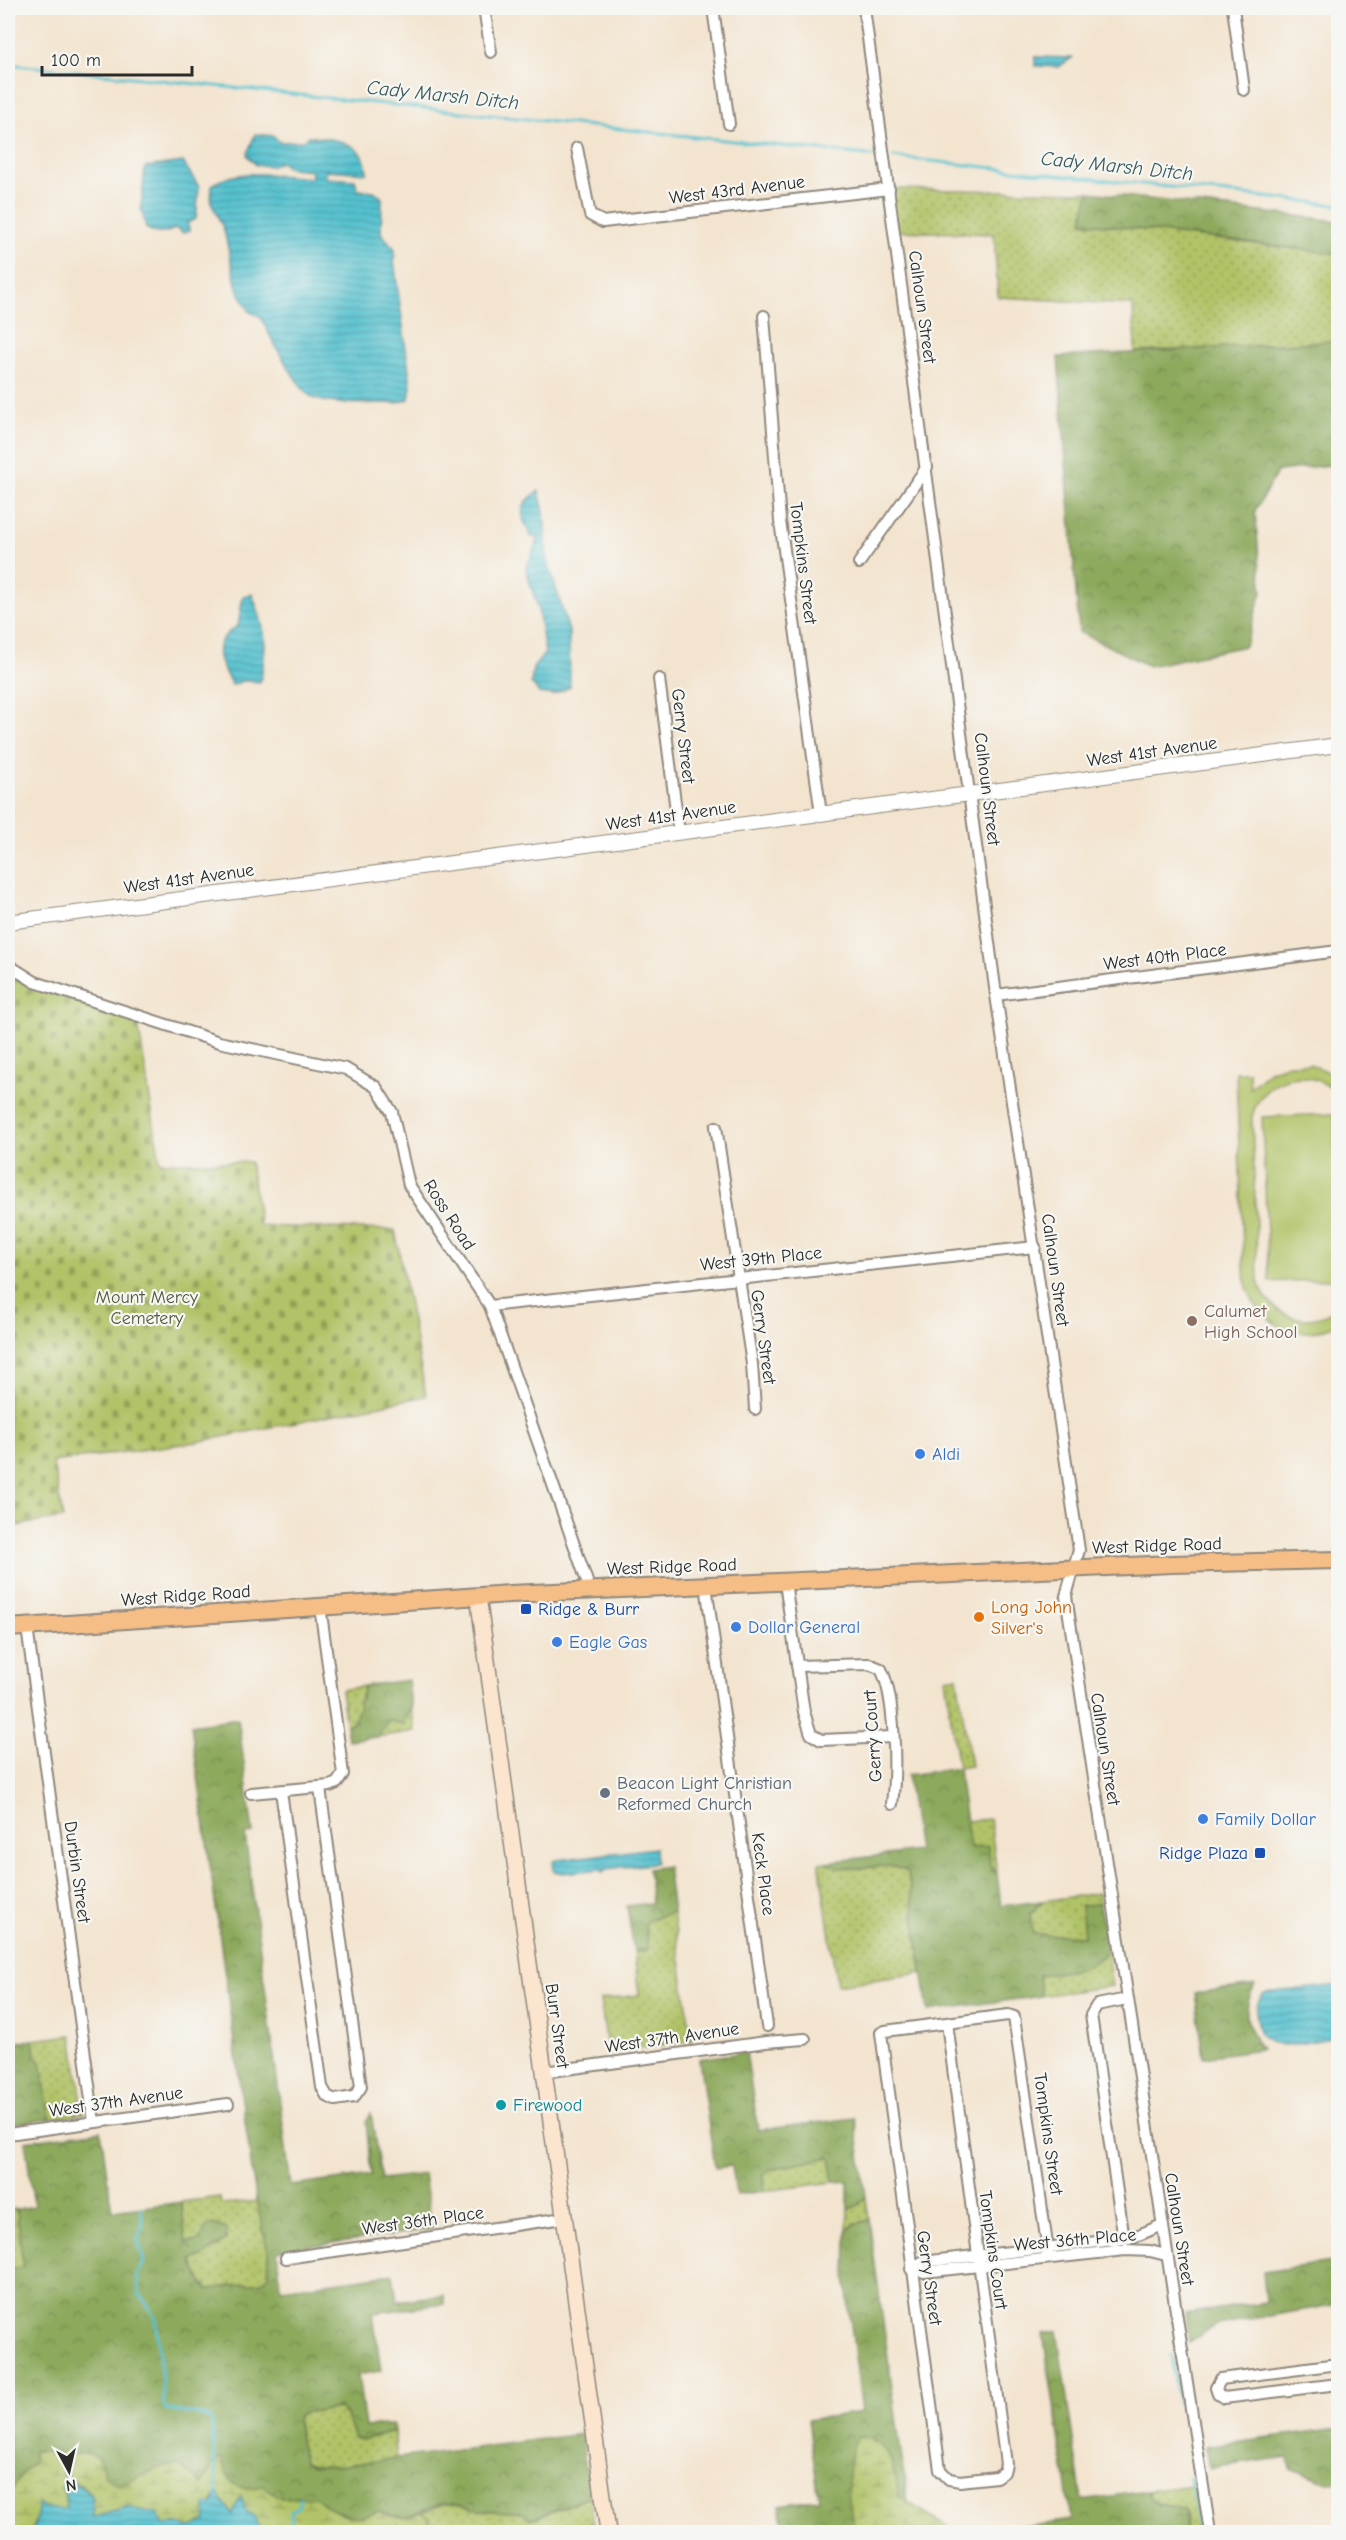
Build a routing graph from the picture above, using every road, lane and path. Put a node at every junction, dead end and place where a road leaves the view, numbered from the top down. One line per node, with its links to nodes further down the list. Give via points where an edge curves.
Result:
1 (484, 8): 5 (street)
2 (713, 8): 7 (street)
3 (864, 8): 9 (street, Calhoun Street)
4 (1233, 8): 6 (street)
5 (491, 52)
6 (1244, 90)
7 (729, 124)
8 (577, 148): 9 (street, West 43rd Avenue, via 590,215 603,222)
9 (889, 189): 11 (street, Calhoun Street)
10 (764, 316): 16 (street, Tompkins Street, via 780,521)
11 (927, 467): 12 (street); 15 (street, Calhoun Street)
12 (860, 563)
13 (659, 679): 17 (street, Gerry Street)
14 (1338, 745): 15 (street, West 41st Avenue)
15 (971, 794): 16 (street, West 41st Avenue); 21 (street, Calhoun Street)
16 (821, 814): 17 (street, West 41st Avenue)
17 (680, 832): 18 (street, West 41st Avenue)
18 (8, 922)
19 (1338, 951): 21 (street, West 40th Place)
20 (8, 965): 25 (street, Ross Road, via 35,982 219,1042 346,1069 376,1087 392,1112 409,1185)
21 (996, 995): 23 (street, Calhoun Street)
22 (716, 1127): 24 (street, Gerry Street)
23 (1035, 1247): 24 (street, West 39th Place); 28 (street, Calhoun Street, via 1079,1550)
24 (738, 1277): 25 (street, West 39th Place); 26 (street, Gerry Street)
25 (490, 1306): 31 (street, Ross Road)
26 (755, 1409)
27 (1338, 1560): 28 (main road, West Ridge Road)
28 (1073, 1568): 29 (main road, West Ridge Road); 42 (street, Calhoun Street, via 1066,1596)
29 (785, 1582): 30 (main road, West Ridge Road); 36 (street)
30 (706, 1585): 31 (main road, West Ridge Road); 44 (street, Keck Place)
31 (590, 1590): 32 (main road, West Ridge Road)
32 (478, 1596): 33 (main road, West Ridge Road); 46 (main road, Burr Street)
33 (320, 1606): 34 (main road, West Ridge Road); 38 (street, via 343,1766 337,1783)
34 (27, 1627): 35 (main road, West Ridge Road); 48 (street, Durbin Street)
35 (8, 1628)
36 (797, 1666): 37 (street, via 805,1717 815,1738); 37 (street, Gerry Court, via 878,1667 886,1683)
37 (892, 1737): 41 (street, Gerry Court, via 896,1772)
38 (320, 1788): 39 (street); 39 (street, via 361,2087 354,2097 337,2100 327,2096 322,2087)
39 (281, 1791): 40 (street)
40 (251, 1793)
41 (892, 1804)
42 (1127, 2000): 51 (street, Calhoun Street); 52 (street, via 1100,2004 1093,2008 1092,2019)
43 (947, 2023): 53 (street, Tompkins Street, via 1012,2016); 56 (street, Tompkins Court); 57 (street, Gerry Street, via 881,2032)
44 (767, 2026)
45 (805, 2039): 46 (street, West 37th Avenue)
46 (544, 2072): 50 (main road, Burr Street)
47 (228, 2104): 48 (street, West 37th Avenue)
48 (94, 2122): 49 (street, West 37th Avenue)
49 (8, 2134)
50 (564, 2218): 55 (street, West 36th Place); 61 (main road, Burr Street)
51 (1161, 2224): 52 (street, West 36th Place); 54 (street, Calhoun Street)
52 (1124, 2240): 53 (street, West 36th Place)
53 (1049, 2253): 54 (street, West 36th Place, via 1138,2250); 56 (street, West 36th Place)
54 (1166, 2255): 62 (street, Calhoun Street)
55 (286, 2258)
56 (978, 2261): 57 (street, West 36th Place, via 924,2272); 60 (street, Tompkins Court, via 1006,2464 1004,2472)
57 (914, 2269): 60 (street, Gerry Street, via 940,2470 949,2479 960,2481)
58 (1338, 2364): 59 (street, via 1221,2379 1216,2388 1224,2398)
59 (1338, 2384)
60 (996, 2477)
61 (608, 2532)
62 (1210, 2532)

